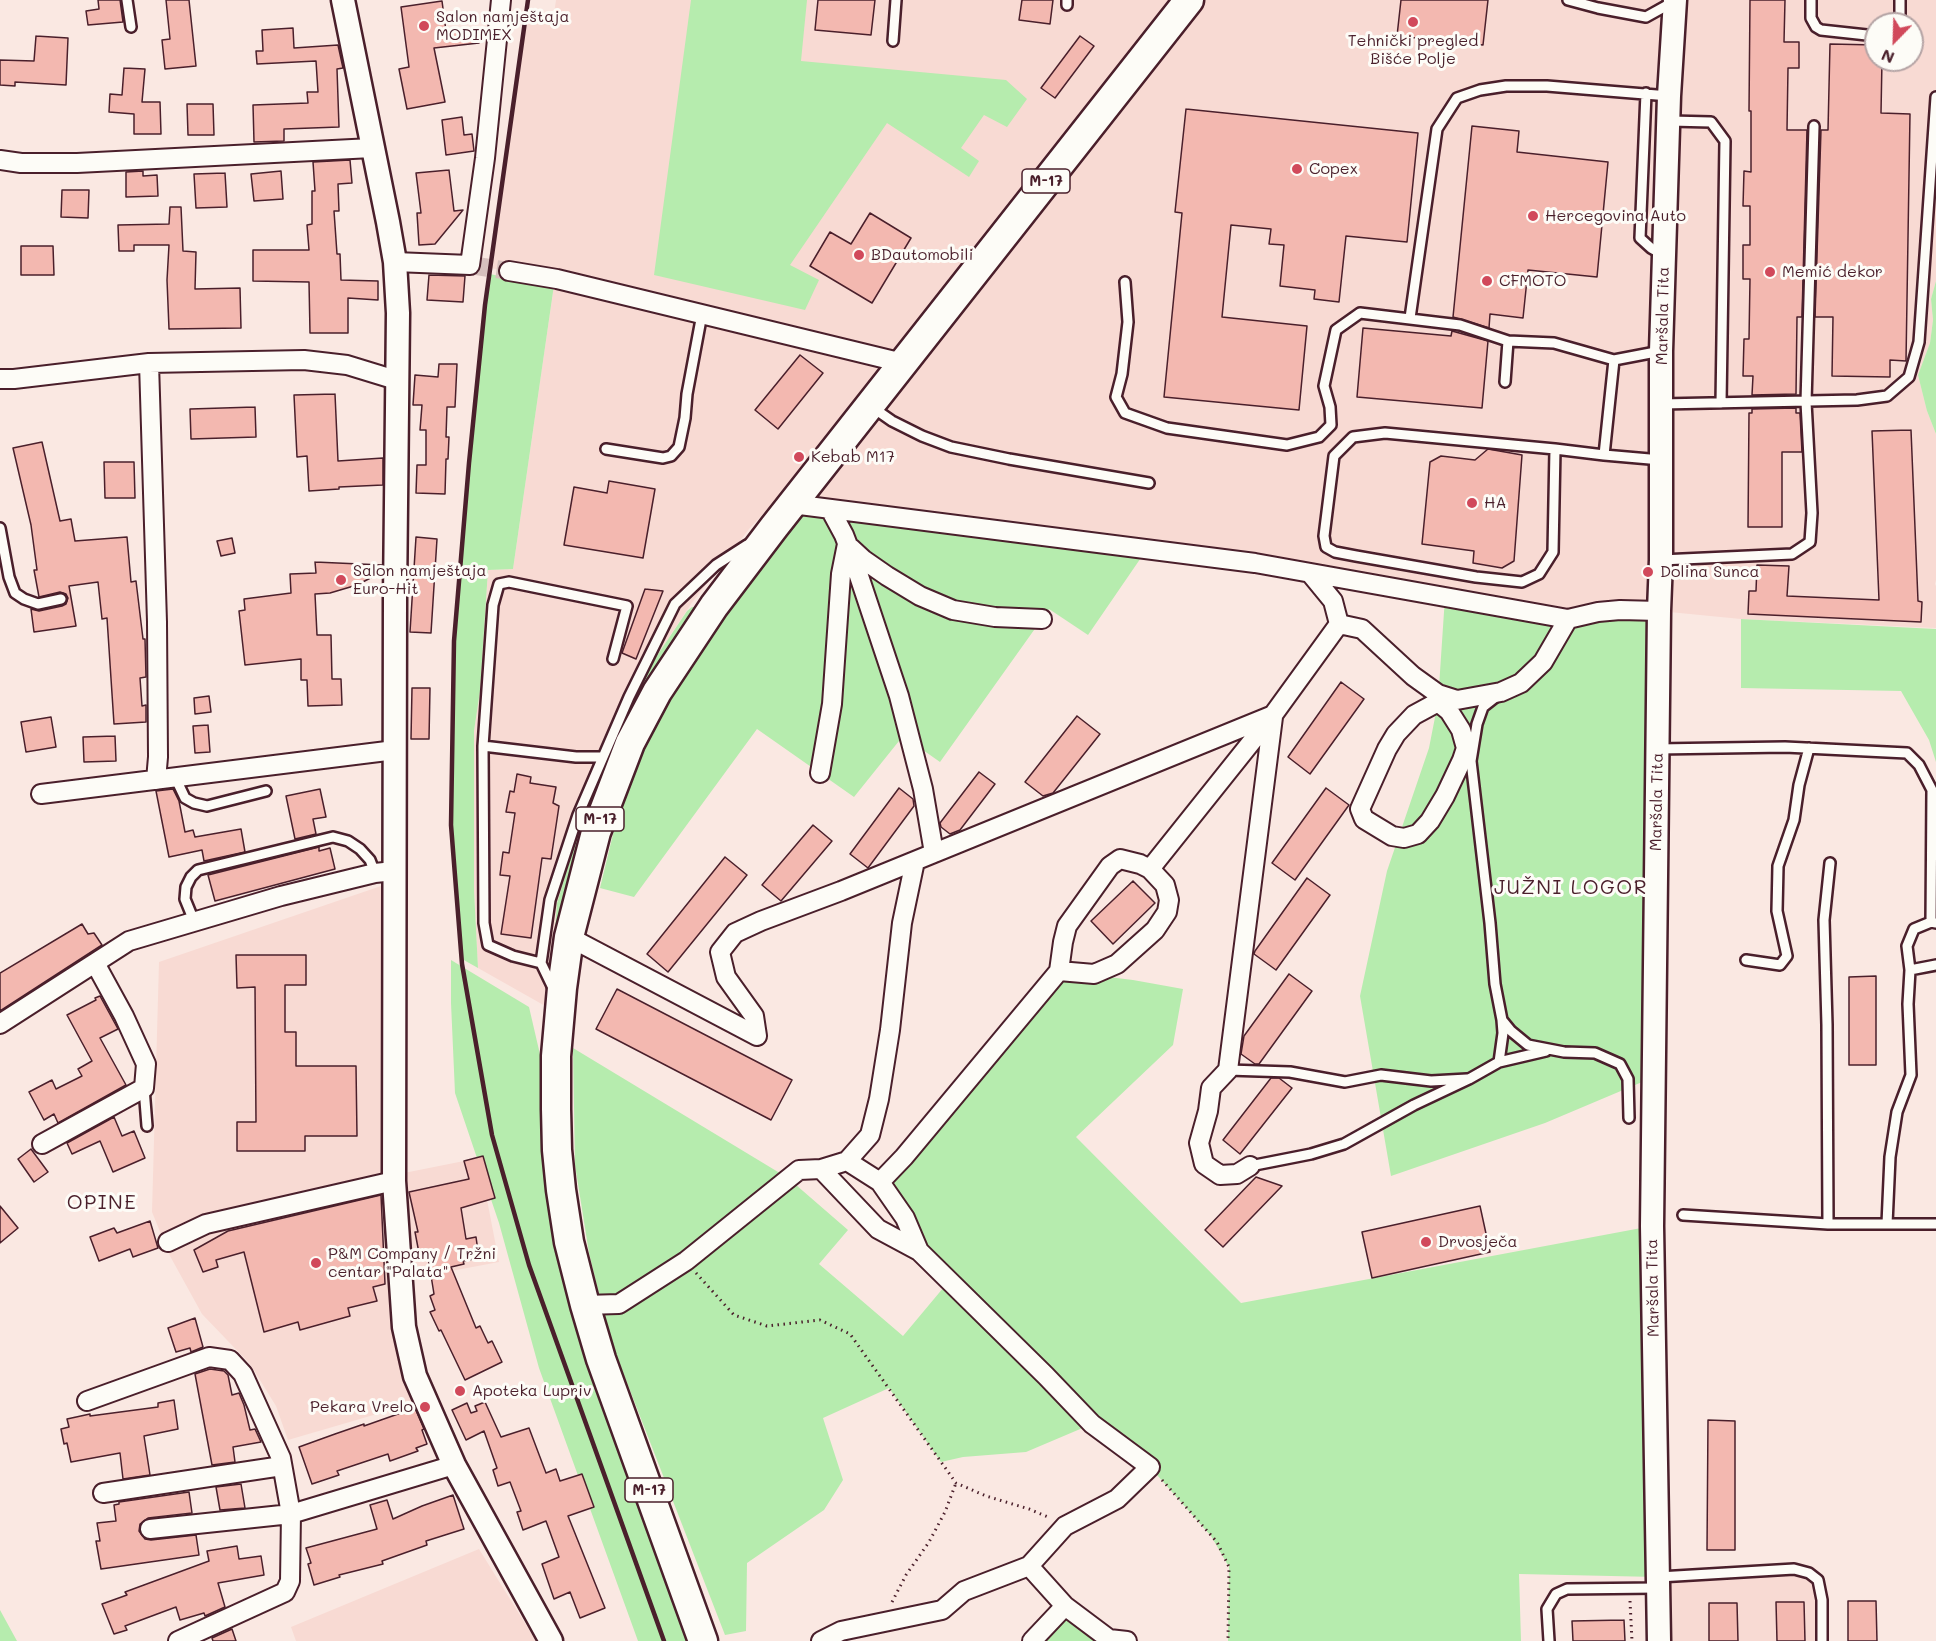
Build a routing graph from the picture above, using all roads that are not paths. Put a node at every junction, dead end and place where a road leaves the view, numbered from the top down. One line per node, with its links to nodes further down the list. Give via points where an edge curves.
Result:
1 (127, 0): 9 (lane)
2 (343, 0): 17 (street)
3 (501, 0): 20 (street, via 471,265)
4 (896, 0): 11 (lane)
5 (1189, 0): 29 (main road, M-17)
6 (1568, 0): 7 (lane, via 1646,17)
7 (1675, 0): 13 (street, Maršala Tita)
8 (1811, 0): 10 (lane, via 1811,18 1816,27)
9 (131, 27)
10 (1864, 35)
11 (893, 41)
12 (1646, 93): 13 (lane); 19 (lane, via 1640,238); 24 (lane, via 1506,86 1457,98 1437,129)
13 (1669, 96): 15 (street, Maršala Tita)
14 (1936, 97): 33 (lane, via 1919,342 1909,377 1887,396)
15 (1668, 121): 19 (street, Maršala Tita); 34 (lane, via 1711,122 1725,141)
16 (1814, 126): 33 (lane)
17 (372, 148): 18 (street, via 77,163); 20 (street)
18 (0, 160)
19 (1664, 255): 26 (street, Maršala Tita)
20 (394, 262): 31 (street, via 398,313)
21 (509, 271): 23 (street)
22 (1125, 282): 24 (lane, via 1128,322 1116,397 1125,413 1167,428 1287,445 1320,437 1331,425 1324,386 1336,330 1360,313)
23 (702, 314): 29 (street); 37 (lane, via 679,447 663,458)
24 (1410, 318): 25 (lane, via 1460,325)
25 (1508, 341): 27 (lane, via 1554,343); 32 (lane)
26 (1661, 351): 27 (lane); 35 (street, Maršala Tita)
27 (1614, 360): 39 (lane)
28 (149, 363): 30 (street); 31 (street, via 304,360 347,364); 68 (street)
29 (903, 363): 36 (main road, M-17)
30 (0, 379)
31 (396, 380): 61 (street)
32 (1506, 382)
33 (1806, 402): 34 (lane); 47 (lane, via 1810,542 1792,554)
34 (1721, 403): 35 (lane)
35 (1661, 404): 40 (street, Maršala Tita)
36 (870, 405): 41 (lane, via 922,436 951,447); 42 (main road, M-17)
37 (606, 449)
38 (1556, 449): 38 (lane, via 1384,432 1353,437 1334,456 1326,547 1356,556 1522,582 1539,574 1553,552); 39 (lane)
39 (1604, 455): 40 (lane)
40 (1661, 460): 47 (street, Maršala Tita)
41 (1149, 483)
42 (792, 504): 43 (street); 44 (main road, M-17)
43 (830, 509): 46 (street); 48 (street)
44 (774, 527): 64 (lane, via 717,566 675,604); 78 (main road, M-17, via 689,642 630,743 596,831)
45 (0, 528): 49 (lane, via 15,593 38,604)
46 (847, 544): 51 (street, via 887,576 954,610); 65 (street, via 841,574 832,704); 71 (street, via 899,696 923,789)
47 (1661, 560): 50 (street, Maršala Tita)
48 (1310, 573): 52 (street); 53 (street, via 1333,601)
49 (61, 599)
50 (1659, 611): 52 (street, via 1598,612); 60 (street, Maršala Tita)
51 (1042, 619)
52 (1568, 620): 55 (street, via 1543,662 1521,683)
53 (1339, 624): 56 (street, via 1362,629); 57 (street)
54 (613, 659): 58 (lane, via 627,606 509,582 499,584 493,605)
55 (1501, 692): 56 (street, via 1458,700); 62 (lane, via 1483,707)
56 (1438, 698): 62 (street, via 1461,730); 62 (street, via 1396,734 1360,809 1364,819 1392,836 1418,834 1446,796)
57 (1273, 715): 71 (street); 74 (street); 90 (street)
58 (483, 746): 63 (lane); 81 (lane, via 484,923 488,945)
59 (1809, 748): 60 (lane); 77 (lane, via 1906,753 1919,765 1932,790); 79 (lane, via 1794,820 1778,866 1777,911 1787,956 1780,964)
60 (1657, 749): 115 (street, Maršala Tita, via 1652,1215)
61 (395, 750): 67 (street); 75 (street)
62 (1468, 754): 86 (lane)
63 (576, 757): 64 (lane); 66 (lane)
64 (603, 757): 66 (lane)
65 (820, 773)
66 (596, 774): 81 (lane, via 550,900)
67 (176, 777): 68 (street); 69 (lane, via 185,798 207,806)
68 (156, 780): 70 (street)
69 (266, 791)
70 (41, 794)
71 (934, 853): 72 (street)
72 (915, 861): 78 (street, via 735,933 720,952 726,977 754,1016 757,1036); 96 (street, via 902,924 879,1099 870,1135)
73 (1830, 863): 102 (lane, via 1824,920)
74 (1150, 868): 84 (street, via 1120,859 1110,866 1067,926); 84 (street, via 1165,885 1169,900 1167,912 1155,930 1117,964 1094,974)
75 (385, 872): 76 (street); 76 (lane, via 360,849 333,837 198,870 186,887 185,899); 99 (street)
76 (195, 921): 80 (street, via 129,941)
77 (1934, 923): 83 (lane, via 1914,929 1907,946)
78 (569, 937): 85 (main road, M-17)
79 (1746, 960)
80 (95, 963): 87 (street); 92 (street, via 146,1065)
81 (541, 963): 85 (lane)
82 (1936, 965): 83 (lane)
83 (1910, 970): 103 (lane, via 1911,1075 1897,1112)
84 (1059, 971): 100 (street)
85 (561, 1004): 107 (main road, M-17, via 556,1056 557,1150 569,1242)
86 (1502, 1020): 88 (lane, via 1528,1046); 89 (lane)
87 (0, 1024)
88 (1548, 1051): 89 (lane); 93 (lane, via 1595,1053 1620,1064 1628,1079)
89 (1499, 1062): 91 (lane)
90 (1228, 1070): 91 (lane, via 1290,1071 1345,1082 1381,1075); 97 (street, via 1211,1088 1199,1143 1204,1164 1220,1175 1237,1174)
91 (1469, 1079): 97 (lane, via 1344,1144)
92 (144, 1088): 94 (lane); 95 (street)
93 (1629, 1118)
94 (147, 1126)
95 (42, 1144)
96 (847, 1161): 98 (street); 100 (street)
97 (1250, 1166)
98 (821, 1169): 106 (street, via 878,1229); 107 (street, via 799,1170 686,1261 619,1304)
99 (394, 1181): 105 (street, via 206,1224); 109 (street, via 409,1350 415,1376)
100 (880, 1182): 106 (street, via 905,1218)
101 (1683, 1215): 102 (lane)
102 (1828, 1224): 103 (lane)
103 (1887, 1224): 104 (lane)
104 (1936, 1224)
105 (168, 1242)
106 (919, 1251): 114 (street, via 1092,1424 1150,1467 1117,1499 1065,1526)
107 (585, 1305): 117 (main road, M-17)
108 (87, 1401): 110 (street, via 209,1357 230,1360 243,1374)
109 (454, 1465): 112 (street); 120 (street)
110 (282, 1466): 111 (street); 112 (street)
111 (103, 1493)
112 (291, 1514): 113 (street); 119 (street, via 290,1581 285,1592)
113 (150, 1529)
114 (1029, 1566): 116 (street); 118 (street, via 964,1591 942,1610 881,1622)
115 (1657, 1583): 124 (lane, via 1629,1588 1567,1589 1556,1594 1547,1610); 125 (street, Maršala Tita); 126 (lane, via 1773,1570 1809,1573 1818,1580 1822,1600)
116 (1065, 1606): 122 (street); 123 (street, via 1109,1639)
117 (699, 1634)
118 (846, 1636): 121 (street)
119 (177, 1641)
120 (551, 1641)
121 (821, 1641)
122 (1032, 1641)
123 (1127, 1641)
124 (1549, 1641)
125 (1659, 1641)
126 (1822, 1641)

